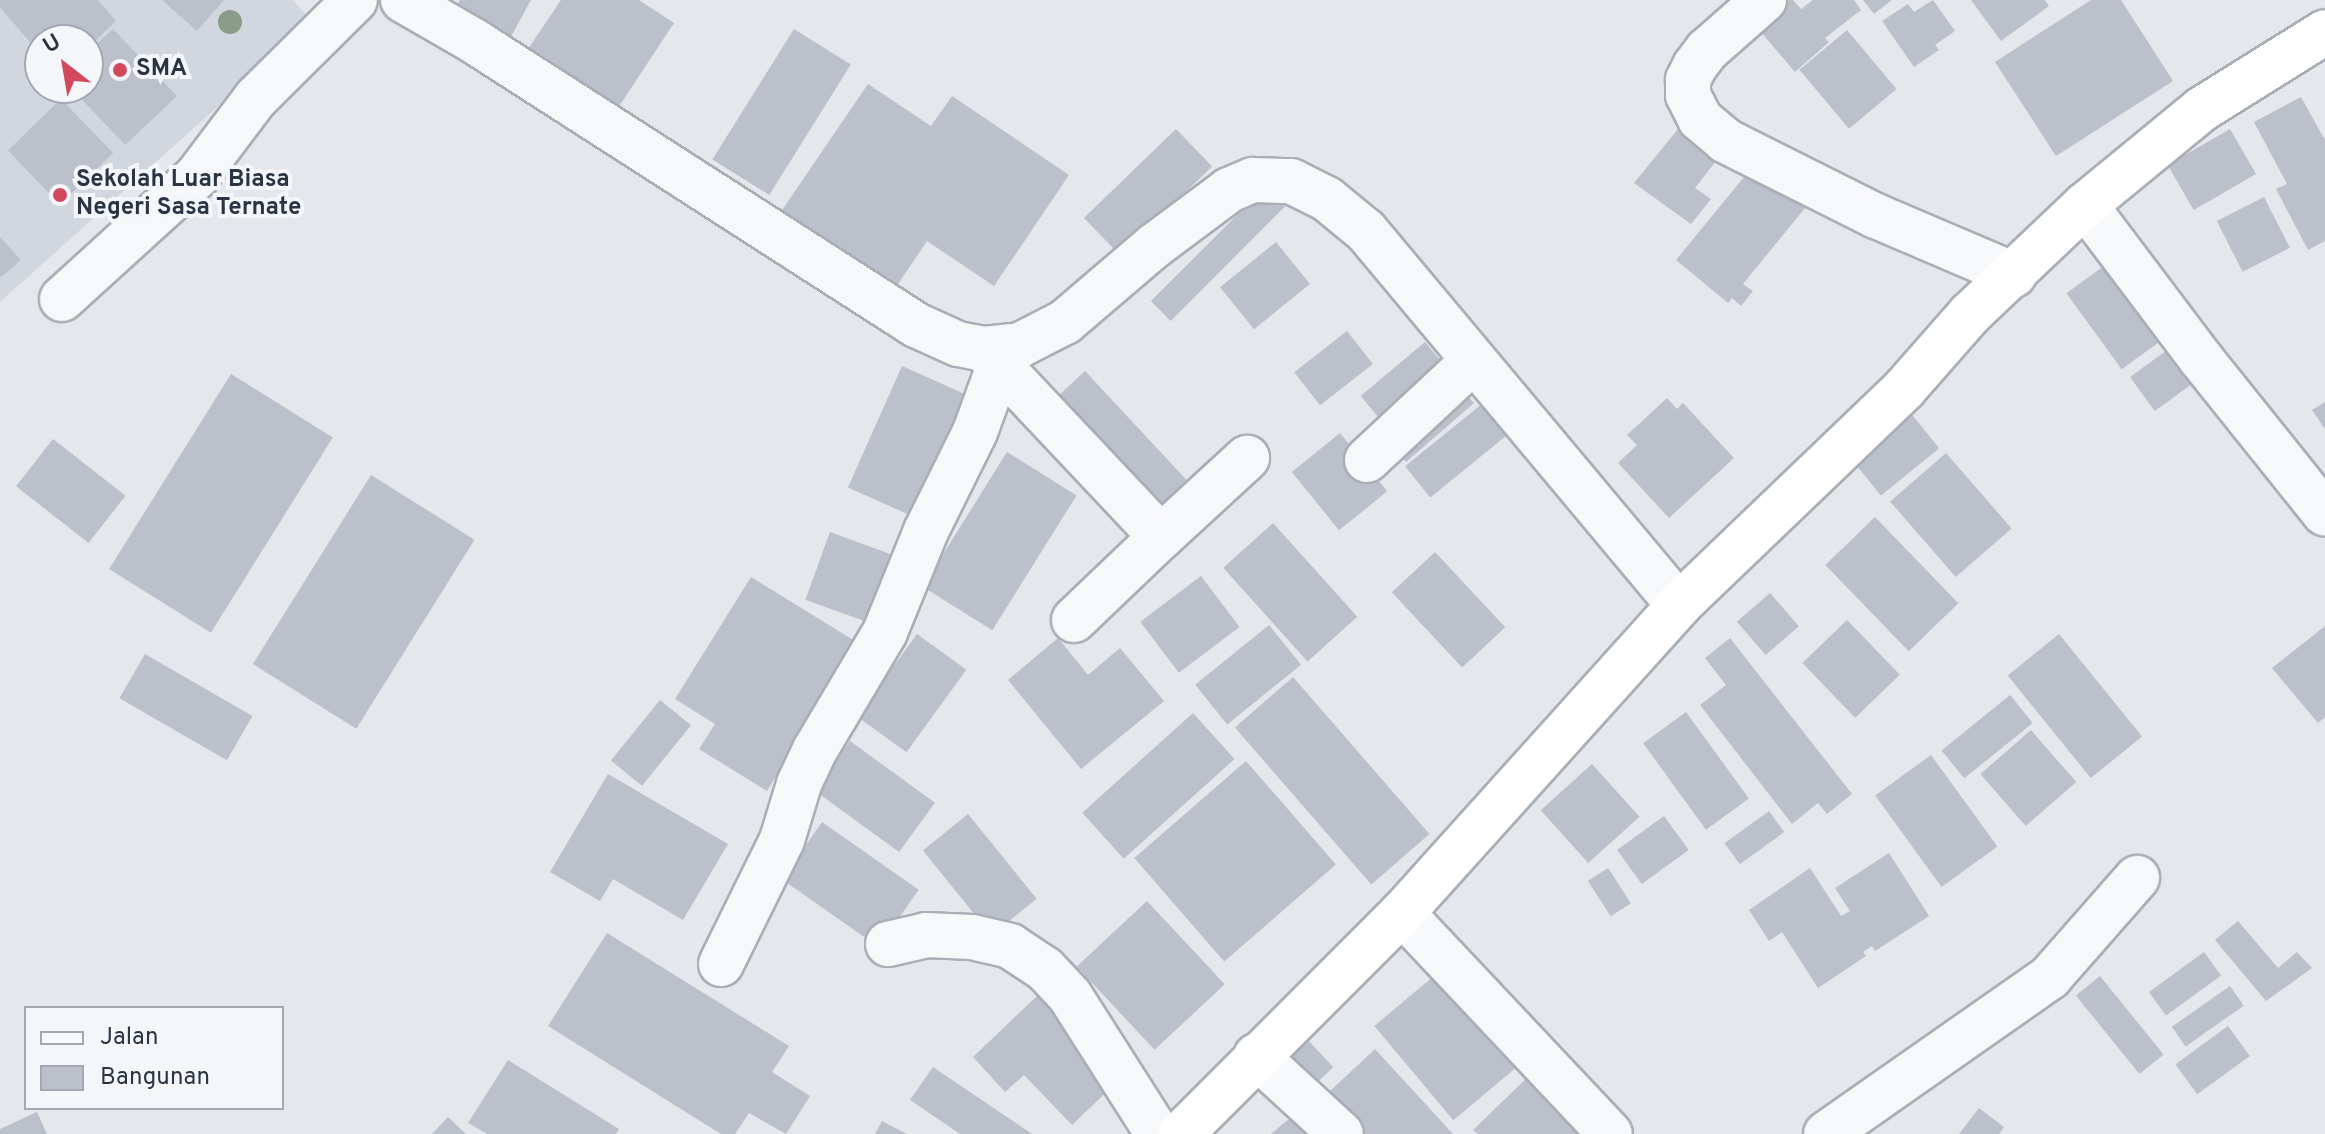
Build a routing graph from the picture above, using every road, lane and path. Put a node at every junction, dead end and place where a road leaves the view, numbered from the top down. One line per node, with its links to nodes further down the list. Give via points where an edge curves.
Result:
1 (355, 0): 7 (street, via 256,98 197,176)
2 (403, 0): 8 (street, via 916,325)
3 (1764, 0): 6 (street, via 1695,66 1688,95 1700,119 1726,141 1876,216)
4 (2325, 32): 5 (highway, via 2202,109)
5 (2085, 205): 6 (highway); 12 (street)
6 (2014, 275): 14 (highway, via 1970,314 1905,388)
7 (62, 299)
8 (991, 357): 9 (street, via 1065,322 1209,204 1253,180 1272,178 1327,199 1366,231); 13 (street); 19 (street, via 975,432 926,531 885,632 815,750 782,840)
9 (1473, 361): 11 (street); 14 (street)
10 (1247, 458): 13 (street)
11 (1367, 460)
12 (2325, 514)
13 (1161, 537): 15 (street)
14 (1679, 605): 17 (highway)
15 (1074, 620)
16 (2137, 878): 25 (street, via 2050,977)
17 (1402, 913): 20 (highway); 24 (street)
18 (888, 944): 21 (street, via 926,935 972,937 1010,946 1045,969 1070,996)
19 (721, 964)
20 (1256, 1056): 22 (highway); 23 (street)
21 (1158, 1134)
22 (1181, 1134)
23 (1341, 1134)
24 (1610, 1134)
25 (1826, 1134)

